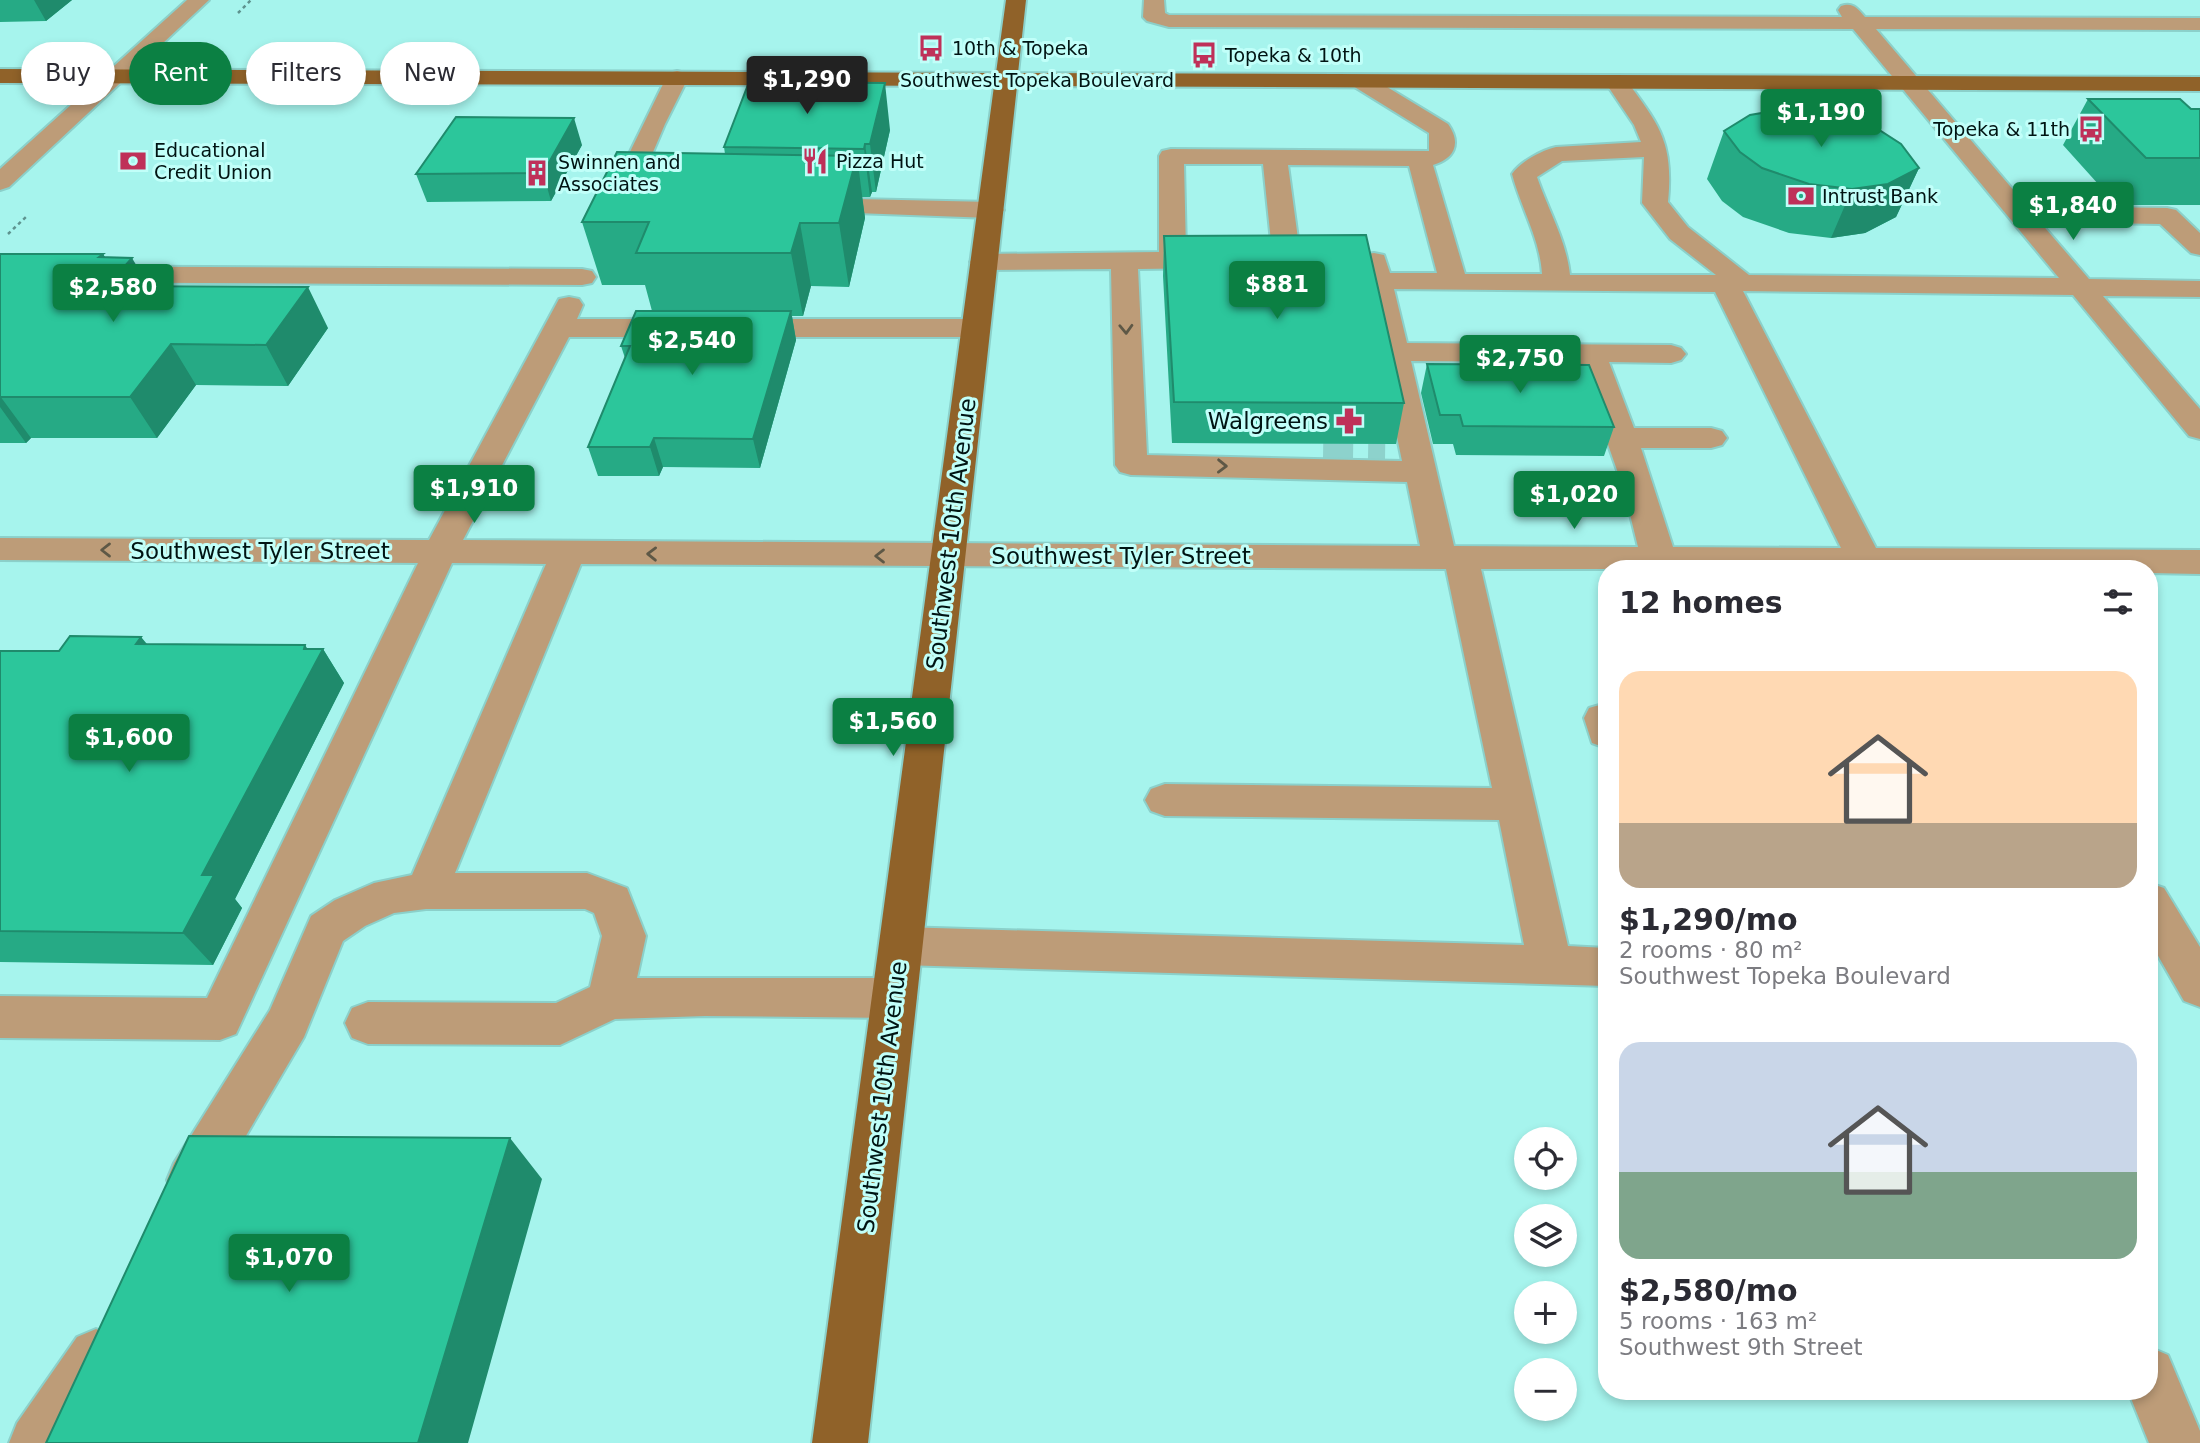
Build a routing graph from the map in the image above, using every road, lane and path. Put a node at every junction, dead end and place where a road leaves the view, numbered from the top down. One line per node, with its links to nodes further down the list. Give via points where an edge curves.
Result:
1 (199, 0): 9 (street)
2 (1016, 0): 11 (main road, Southwest 10th Avenue)
3 (1154, 0): 5 (street, via 1154,17 1169,21)
4 (1840, 0): 5 (street)
5 (1859, 23): 6 (street); 14 (street)
6 (2200, 24)
7 (0, 76): 8 (main road, Southwest Topeka Boulevard)
8 (21, 76)
9 (115, 76): 10 (main road, Southwest Topeka Boulevard)
10 (677, 78): 11 (main road, Southwest Topeka Boulevard); 24 (street)
11 (1007, 80): 12 (main road, Southwest Topeka Boulevard); 22 (main road, Southwest 10th Avenue)
12 (1361, 81): 13 (main road, Southwest Topeka Boulevard); 19 (street, via 1440,129 1440,155)
13 (1616, 82): 14 (main road, Southwest Topeka Boulevard); 17 (street, via 1651,130)
14 (1910, 83): 15 (main road, Southwest Topeka Boulevard); 23 (street)
15 (2200, 84)
16 (84, 105): 20 (street)
17 (1656, 149): 33 (street, via 1556,153 1524,174 1554,250); 34 (street, via 1660,167 1656,203 1679,233)
18 (1275, 157): 19 (street); 26 (street, via 1171,156); 28 (street)
19 (1419, 159): 31 (street)
20 (0, 182)
21 (785, 206): 22 (street)
22 (991, 210): 29 (main road, Southwest 10th Avenue)
23 (2018, 214): 25 (street, via 2167,216); 35 (street)
24 (609, 233): 32 (street); 37 (street)
25 (2200, 247)
26 (1173, 260): 27 (street); 28 (street)
27 (1124, 261): 29 (street); 45 (street, one-way to 45, via 1131,465)
28 (1287, 261): 30 (street)
29 (984, 262): 38 (main road, Southwest 10th Avenue)
30 (1376, 271): 31 (street); 39 (street)
31 (1450, 271): 33 (street)
32 (0, 274)
33 (1557, 283): 34 (street)
34 (1734, 283): 35 (street); 53 (street)
35 (2080, 288): 36 (street); 42 (street)
36 (2200, 289)
37 (559, 328): 38 (street); 47 (street)
38 (976, 328): 49 (main road, Southwest 10th Avenue)
39 (1394, 352): 40 (street); 45 (street)
40 (1591, 353): 41 (street); 43 (street)
41 (1671, 354)
42 (2200, 429)
43 (1621, 438): 44 (street); 51 (street)
44 (1711, 438)
45 (1402, 467): 50 (street)
46 (0, 549): 47 (street, Southwest Tyler Street, one-way to 46)
47 (440, 552): 48 (street, Southwest Tyler Street); 66 (street, via 220,1019)
48 (568, 553): 49 (street, Southwest Tyler Street, one-way to 48); 58 (street)
49 (948, 556): 50 (street, Southwest Tyler Street); 60 (main road, Southwest 10th Avenue)
50 (1450, 558): 51 (street, Southwest Tyler Street); 57 (street)
51 (1659, 559): 52 (street, Southwest Tyler Street)
52 (1762, 560)
53 (1865, 560)
54 (2158, 562): 55 (street, Southwest Tyler Street)
55 (2200, 562)
56 (1165, 800): 57 (street)
57 (1516, 804): 61 (street)
58 (426, 891): 65 (street, via 587,891 612,901 624,936); 68 (street, via 389,897 326,929 288,1022)
59 (2158, 916): 63 (street)
60 (901, 946): 61 (street); 64 (main road, Southwest 10th Avenue)
61 (1550, 965): 62 (street)
62 (1598, 967)
63 (2200, 987)
64 (894, 998): 65 (street); 72 (main road, Southwest 10th Avenue)
65 (610, 999): 67 (street, via 559,1024)
66 (0, 1017)
67 (368, 1023)
68 (172, 1213)
69 (104, 1343): 71 (street)
70 (2158, 1396): 73 (street)
71 (37, 1443)
72 (840, 1443)
73 (2177, 1443)

